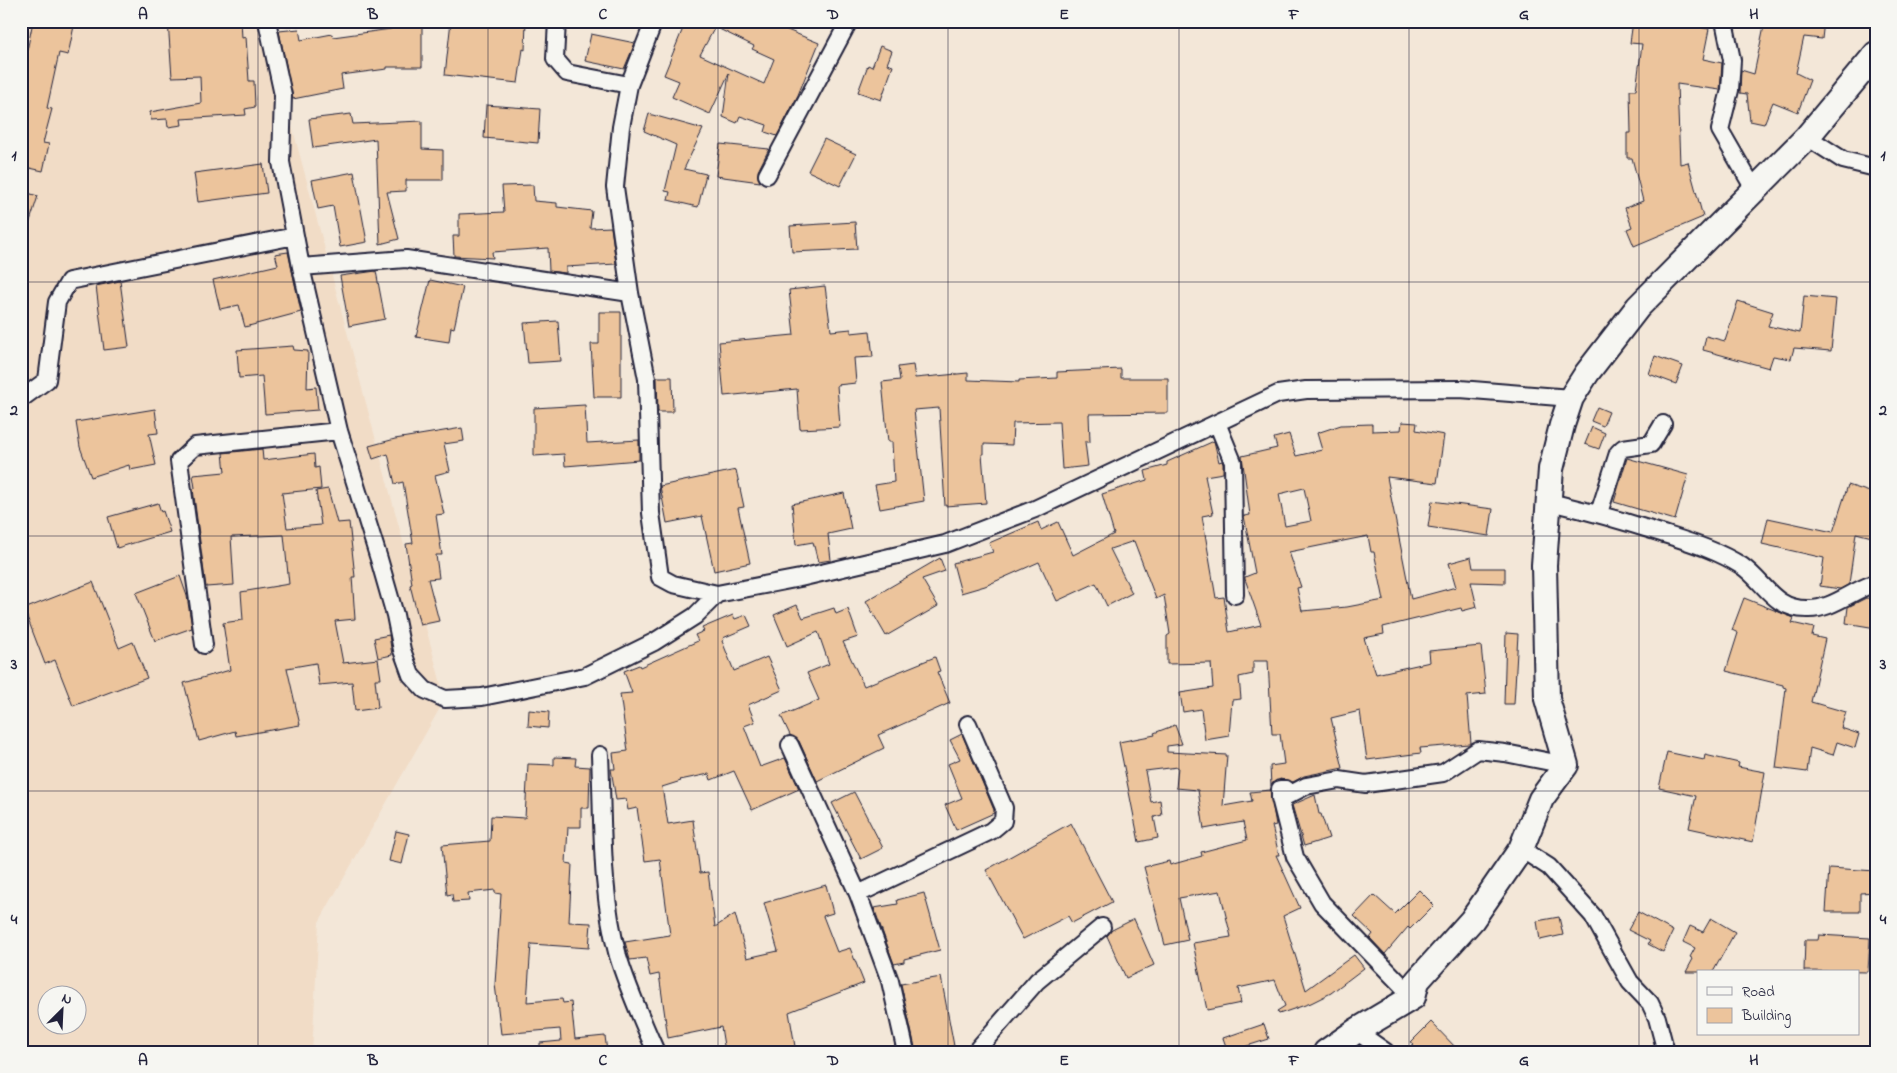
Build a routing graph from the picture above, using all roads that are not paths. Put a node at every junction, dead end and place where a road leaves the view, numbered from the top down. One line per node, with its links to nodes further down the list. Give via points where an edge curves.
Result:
1 (266, 21): 12 (street, via 283,95 282,162)
2 (557, 21): 7 (street, via 555,59 567,73)
3 (654, 21): 7 (street)
4 (849, 21): 10 (street)
5 (1724, 21): 11 (street, via 1732,60 1730,90 1720,130)
6 (1876, 54): 8 (main road)
7 (629, 85): 14 (street, via 615,187)
8 (1807, 137): 9 (street, via 1844,160); 11 (main road)
9 (1876, 168)
10 (767, 175)
11 (1754, 189): 15 (main road, via 1638,306 1586,373)
12 (295, 236): 13 (street); 16 (street, via 69,281 57,302 47,380)
13 (301, 267): 14 (street, via 406,259); 19 (street)
14 (630, 293): 23 (street, via 647,379 651,513 660,577 673,584)
15 (1572, 398): 17 (street, via 1460,389 1306,390 1278,394); 20 (main road, via 1551,469)
16 (21, 399)
17 (1217, 423): 23 (street, via 1035,509 945,544); 24 (street, via 1233,462)
18 (1663, 424): 21 (street, via 1651,444 1623,448 1618,453)
19 (339, 431): 23 (street, via 380,559 402,650 411,675 424,690 445,699 482,697 585,676 654,642 695,616); 25 (street, via 195,446 179,461)
20 (1550, 502): 21 (street); 29 (main road, via 1544,565 1547,699)
21 (1599, 513): 22 (street, via 1710,549 1743,567 1773,598 1788,605 1805,609 1825,607)
22 (1870, 585)
23 (716, 594)
24 (1235, 595)
25 (204, 646)
26 (968, 724): 31 (street, via 1004,808 1003,821 991,831)
27 (790, 745): 31 (street)
28 (600, 754): 35 (street, via 603,850 618,955)
29 (1566, 765): 30 (main road, via 1541,800); 33 (street, via 1478,750 1443,773 1366,784 1339,780 1306,786 1285,797 1286,789 1280,789 1295,857 1322,903)
30 (1521, 849): 33 (main road, via 1472,920 1417,981); 40 (street, via 1549,867 1593,916 1630,982 1650,1003)
31 (858, 894): 36 (street, via 890,981)
32 (1102, 927): 37 (street, via 1037,981)
33 (1412, 997): 34 (main road)
34 (1356, 1030): 38 (main road); 39 (street)
35 (656, 1052)
36 (906, 1052)
37 (975, 1052)
38 (1326, 1052)
39 (1386, 1052)
40 (1666, 1052)

